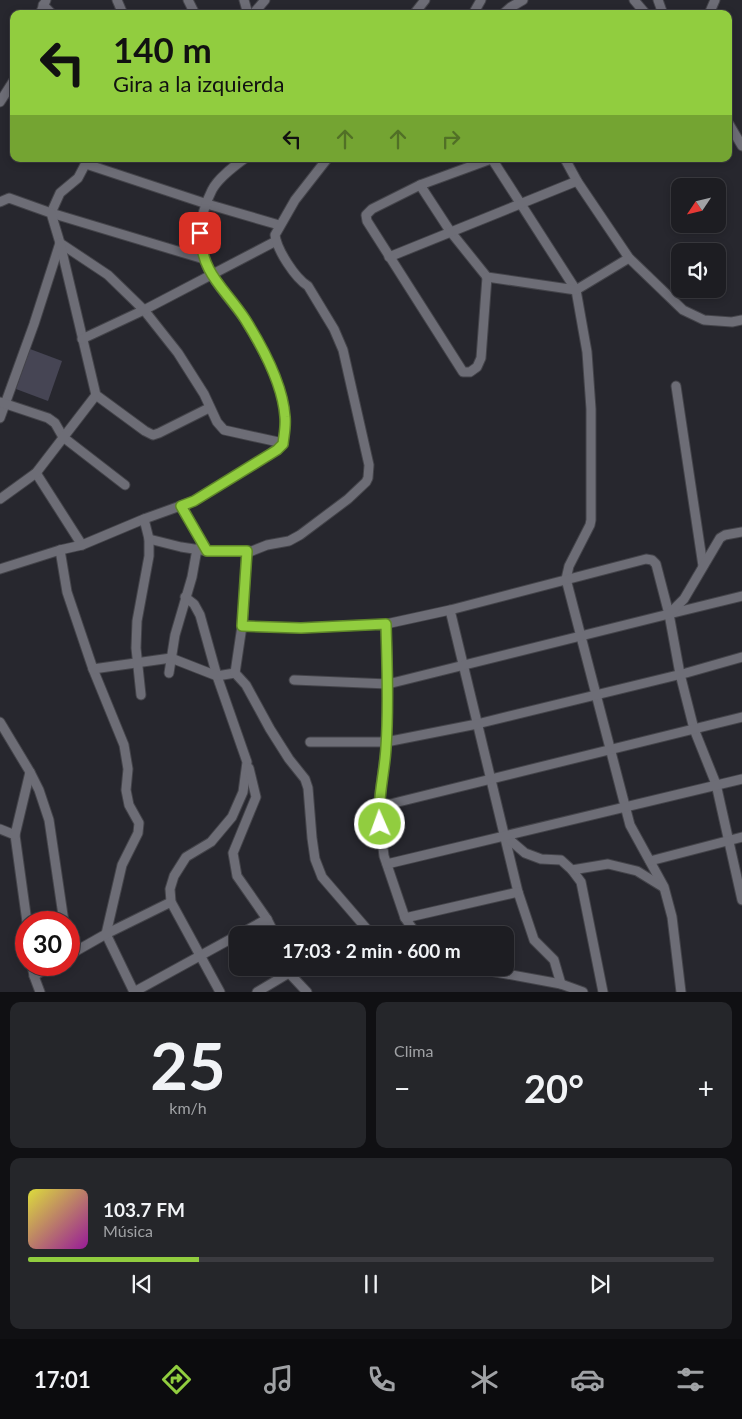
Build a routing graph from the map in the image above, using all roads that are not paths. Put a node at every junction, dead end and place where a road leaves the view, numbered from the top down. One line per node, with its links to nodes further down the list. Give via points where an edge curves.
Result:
1 (265, 0): 5 (street)
2 (425, 0): 6 (street)
3 (523, 0): 7 (street)
4 (634, 0): 8 (street)
5 (256, 10)
6 (417, 10)
7 (507, 10)
8 (643, 10)
9 (10, 86): 10 (street)
10 (0, 102)
11 (732, 129): 12 (street)
12 (742, 146)
13 (87, 162): 23 (street); 24 (street, via 78,178 60,193)
14 (240, 162): 23 (street, via 221,178)
15 (325, 162): 25 (street)
16 (484, 162): 20 (street)
17 (494, 162): 22 (street)
18 (567, 162): 19 (street)
19 (577, 181): 22 (street); 30 (street)
20 (420, 185): 26 (street); 29 (street, via 366,215)
21 (0, 202): 24 (street, via 9,198)
22 (520, 203): 26 (street); 34 (street)
23 (207, 204): 25 (street); 31 (street, via 200,233)
24 (51, 213): 28 (street); 31 (street)
25 (280, 224): 27 (street)
26 (450, 231): 29 (street); 33 (street)
27 (276, 241): 32 (street); 56 (street, via 337,334 348,368 370,470 362,488 300,535 289,541)
28 (60, 243): 35 (street, via 108,275); 37 (street); 40 (street, via 34,324)
29 (389, 256): 33 (street, via 463,372 477,367 480,358)
30 (629, 258): 34 (street); 36 (street, via 684,310 704,320)
31 (204, 259): 32 (street)
32 (212, 276): 35 (street); 44 (street, via 244,319 274,377 285,416)
33 (488, 276): 34 (street)
34 (576, 290): 59 (street, via 587,352 591,520)
35 (144, 310): 37 (street); 41 (street, via 178,352)
36 (742, 320)
37 (82, 339): 39 (street)
38 (676, 386): 57 (street)
39 (96, 395): 41 (street, via 153,435); 43 (street)
40 (3, 403): 42 (street); 43 (street, via 48,418)
41 (209, 408): 44 (street, via 224,430)
42 (0, 418)
43 (63, 437): 45 (street); 46 (street)
44 (283, 444): 48 (street, via 227,482)
45 (36, 473): 47 (street); 52 (street)
46 (125, 485)
47 (0, 499)
48 (181, 506): 49 (street); 55 (street)
49 (144, 519): 51 (street); 52 (street)
50 (742, 532): 57 (street, via 720,538)
51 (149, 539): 54 (street); 69 (street, via 137,621)
52 (82, 545): 53 (street)
53 (60, 550): 58 (street); 71 (street, via 67,592)
54 (197, 550): 55 (street); 61 (street)
55 (207, 551): 56 (street)
56 (247, 551): 65 (street)
57 (703, 566): 63 (street, via 684,599)
58 (0, 569)
59 (566, 579): 62 (street); 63 (street, via 652,560 656,564); 66 (street)
60 (742, 596): 63 (street)
61 (185, 597): 68 (street); 75 (street, via 200,615)
62 (450, 610): 64 (street); 70 (street)
63 (669, 614): 66 (street); 74 (street)
64 (386, 624): 65 (street, via 301,628); 77 (street)
65 (242, 626): 73 (street)
66 (580, 636): 70 (street); 79 (street)
67 (742, 657): 74 (street)
68 (171, 658): 69 (street); 72 (street); 75 (street)
69 (137, 662): 71 (street); 78 (street)
70 (463, 665): 77 (street); 82 (street)
71 (94, 669): 113 (street, via 124,745 128,769 126,790 129,805 139,824 122,866)
72 (169, 673)
73 (235, 673): 75 (street); 111 (street, via 246,685 270,729 305,779 314,852 322,877)
74 (680, 674): 79 (street); 83 (street)
75 (217, 676): 87 (street)
76 (294, 680): 77 (street)
77 (388, 684): 85 (street)
78 (141, 695)
79 (596, 695): 82 (street); 86 (street)
80 (742, 717): 83 (street)
81 (0, 722): 88 (street)
82 (477, 724): 85 (street); 90 (street)
83 (694, 729): 86 (street); 91 (street)
84 (310, 742): 85 (street)
85 (386, 742): 92 (street)
86 (610, 750): 90 (street); 93 (street)
87 (248, 762): 105 (street, via 243,792 232,818 211,842 186,857 174,876); 109 (street, via 256,797 233,853 237,876)
88 (30, 772): 95 (street); 107 (street, via 49,820)
89 (742, 779): 91 (street)
90 (490, 780): 92 (street); 96 (street)
91 (716, 784): 93 (street); 98 (street)
92 (378, 807): 100 (street)
93 (625, 807): 96 (street); 99 (street, via 630,825)
94 (0, 830): 95 (street)
95 (15, 835): 106 (street)
96 (504, 835): 100 (street); 101 (street, via 525,854 561,860); 103 (street)
97 (742, 837): 98 (street)
98 (729, 840): 99 (street); 104 (street)
99 (650, 861): 102 (street)
100 (387, 864): 108 (street)
101 (572, 870): 102 (street, via 608,864 637,871); 127 (street, via 581,882)
102 (664, 887): 128 (street, via 672,917)
103 (518, 892): 108 (street); 120 (street, via 534,940 554,960)
104 (742, 897)
105 (170, 902): 113 (street); 115 (street)
106 (25, 911)
107 (62, 911)
108 (406, 918): 112 (street)
109 (267, 919): 110 (street); 115 (street)
110 (271, 926)
111 (364, 926)
112 (412, 926)
113 (106, 934): 114 (street); 121 (street)
114 (80, 949)
115 (201, 955): 121 (street); 123 (street)
116 (514, 975): 120 (street)
117 (34, 976): 122 (street)
118 (280, 976): 124 (street)
119 (294, 976): 125 (street)
120 (561, 984): 126 (street)
121 (134, 991)
122 (40, 992)
123 (220, 992)
124 (257, 992)
125 (307, 992)
126 (583, 992)
127 (603, 992)
128 (681, 992)

